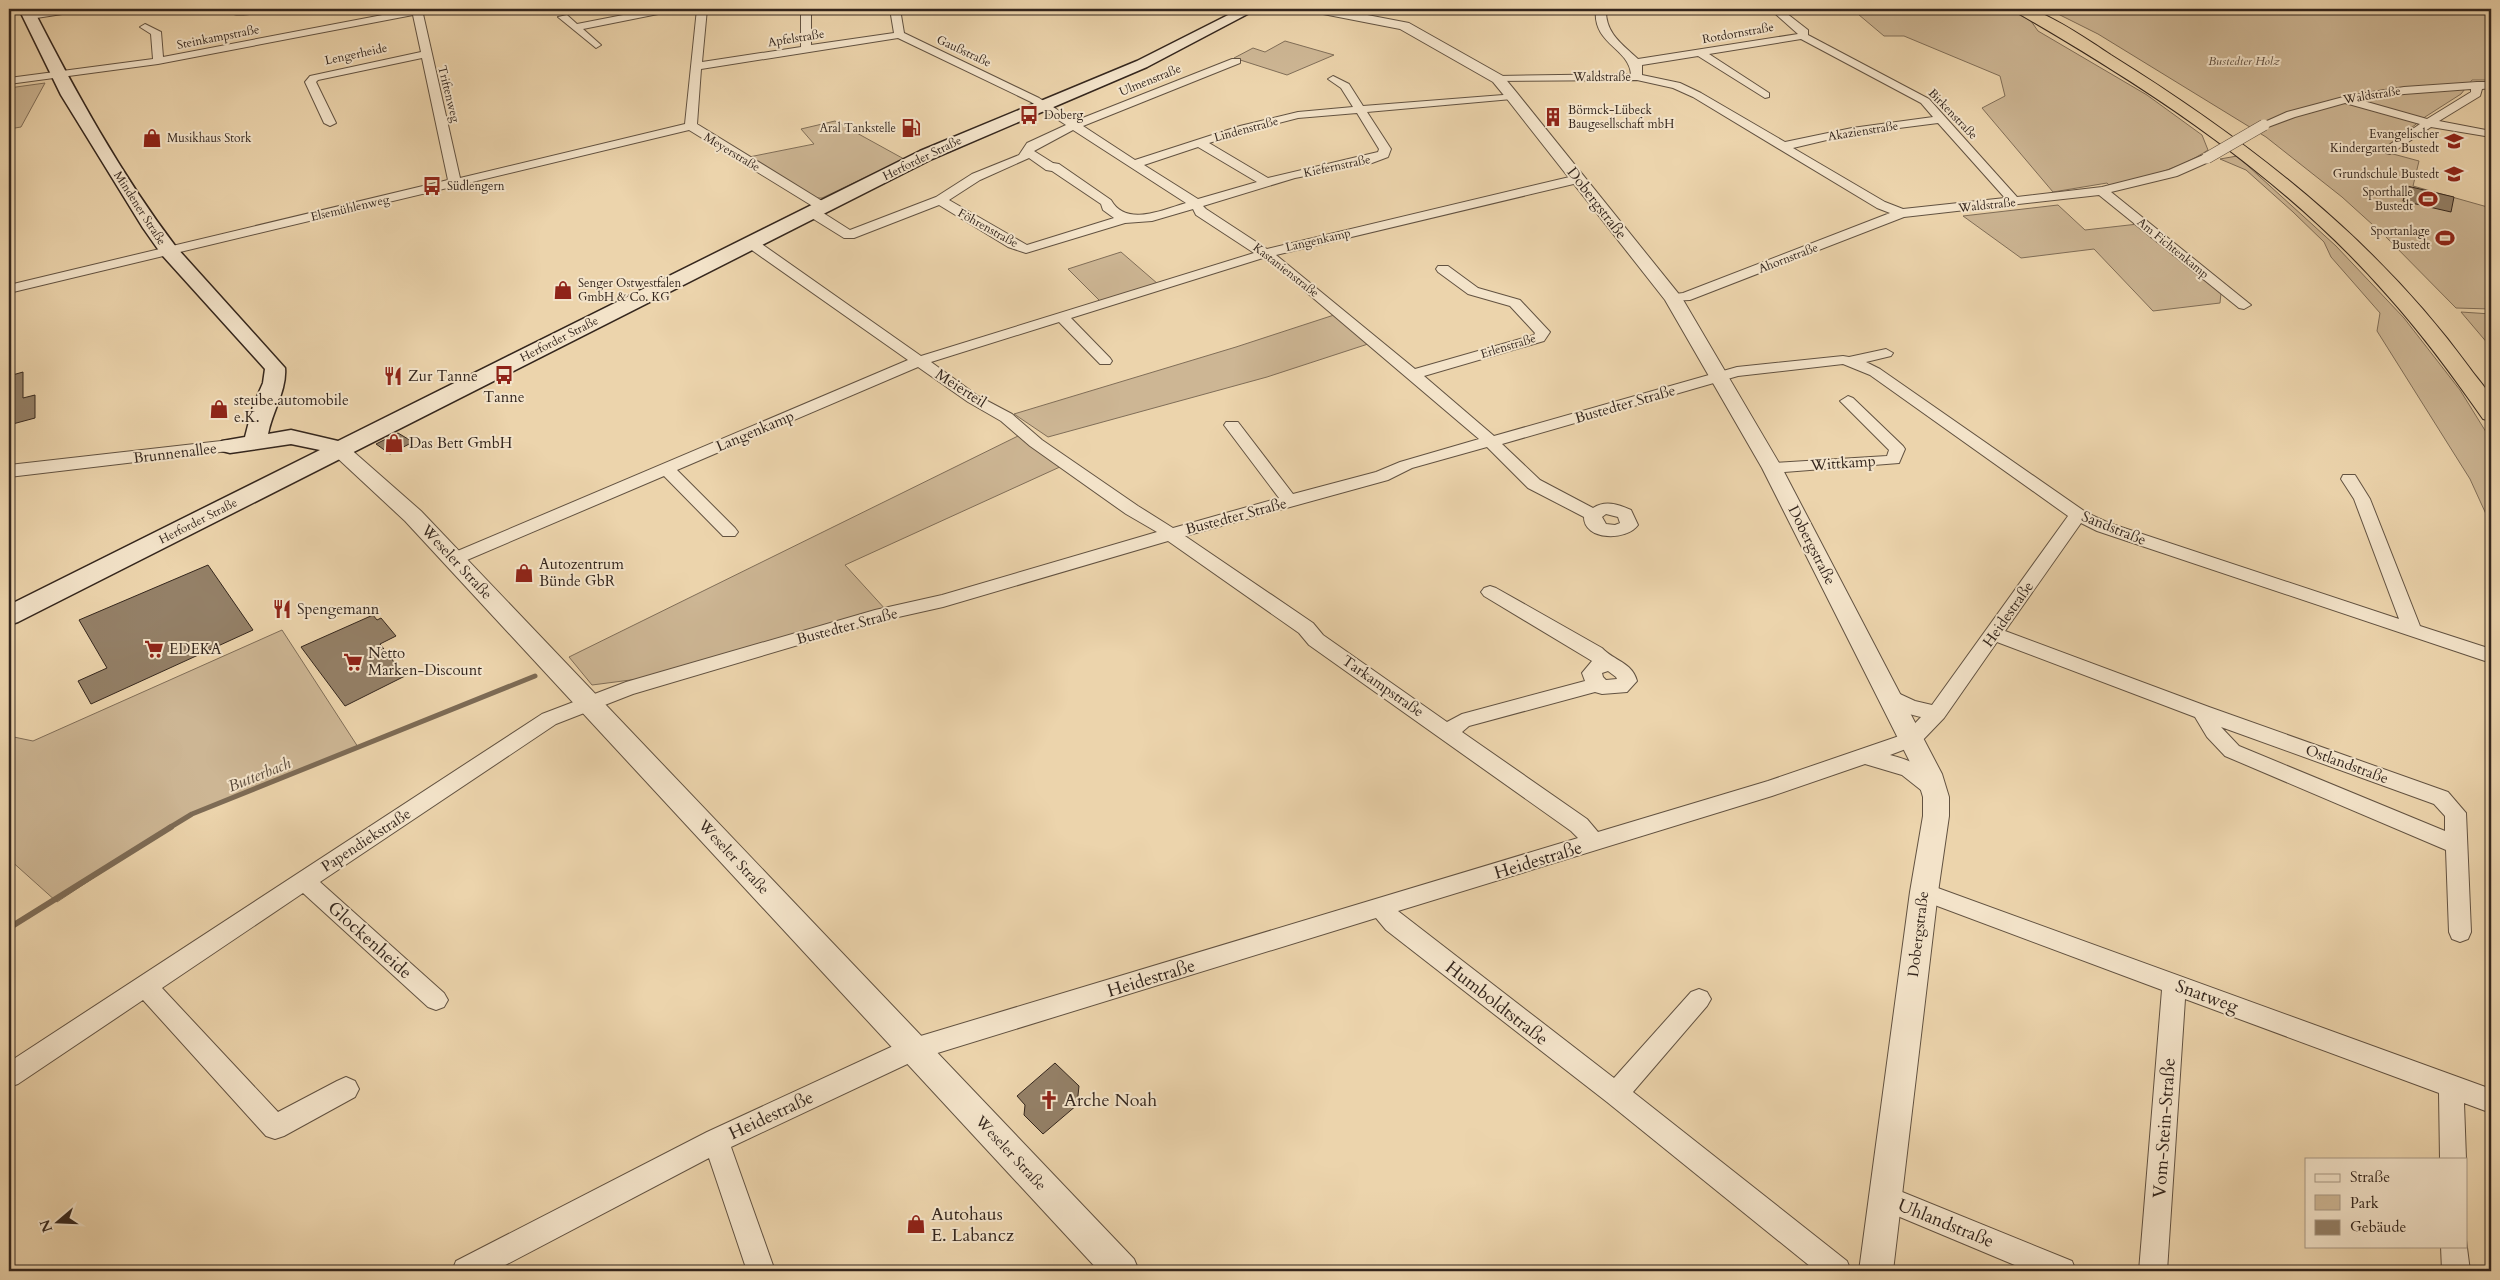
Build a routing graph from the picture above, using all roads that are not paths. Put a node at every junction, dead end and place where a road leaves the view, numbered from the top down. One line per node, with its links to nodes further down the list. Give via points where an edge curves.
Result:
1 (76, 9): 16 (street)
2 (261, 9): 17 (street)
3 (357, 9): 19 (street)
4 (431, 9): 15 (street, Steinkampstraße)
5 (668, 9): 21 (street)
6 (702, 9): 31 (street, Meyerstraße)
7 (806, 9): 25 (street)
8 (896, 9): 22 (street)
9 (1250, 9): 42 (main road, Herforder Straße, via 1174,50)
10 (1318, 9): 35 (street, Dobergstraße, via 1404,26)
11 (1601, 9): 30 (street, via 1602,28)
12 (1775, 9): 23 (street, Rotdornstraße, via 1804,32)
13 (2021, 9): 82 (highway, via 2152,85 2298,196 2359,254 2421,321)
14 (2038, 9): 72 (highway, via 2118,54 2225,122 2333,209)
15 (417, 11): 19 (street, Steinkampstraße); 27 (street, Triftenweg)
16 (28, 12): 32 (main road, Mindener Straße)
17 (233, 12)
18 (563, 17): 21 (street)
19 (361, 22): 28 (street, Steinkampstraße)
20 (145, 27): 28 (street, Steinkampstraße, via 156,32)
21 (575, 28): 24 (street)
22 (900, 34): 25 (street, Apfelstraße); 42 (street, Gaußstraße)
23 (1803, 36): 26 (street, Rotdornstraße); 44 (street, Birkenstraße, via 1925,101)
24 (596, 45)
25 (806, 49): 31 (street, Apfelstraße)
26 (1700, 53): 30 (street, Rotdornstraße); 39 (street)
27 (425, 54): 45 (street, Lengerheide, via 314,78 310,82); 56 (street, Triftenweg)
28 (158, 61): 32 (street, Steinkampstraße)
29 (1236, 61): 48 (street, Ulmenstraße)
30 (1636, 62): 33 (street)
31 (696, 66): 47 (street, Meyerstraße)
32 (61, 75): 36 (street, Steinkampstraße); 66 (main road, Mindener Straße, via 74,101)
33 (1637, 77): 35 (street, Waldstraße); 51 (street, Waldstraße, via 1686,89)
34 (1333, 79): 43 (street, via 1345,86)
35 (1498, 79): 40 (street, Dobergstraße)
36 (9, 81)
37 (2477, 85): 38 (street, Waldstraße); 41 (street, Waldstraße, via 2405,90); 46 (street, via 2476,94)
38 (2491, 85)
39 (1765, 95)
40 (1512, 96): 43 (street, Lindenstraße); 55 (street, Dobergstraße)
41 (2343, 99): 46 (street); 58 (street, Waldstraße, bridge, via 2264,125 2207,158 2173,173)
42 (1041, 104): 48 (street, Kastanienstraße); 62 (main road, Herforder Straße, via 962,138)
43 (1360, 109): 50 (street, Lindenstraße, via 1273,120); 57 (street, Kiefernstraße, via 1385,149 1384,154)
44 (1942, 119): 51 (street, Akazienstraße, via 1852,131); 60 (street, Birkenstraße)
45 (330, 123)
46 (2429, 123): 49 (street); 52 (street)
47 (691, 126): 56 (street, Elsemühlenweg); 62 (street, Meyerstraße)
48 (1076, 126): 53 (street, Föhrenstraße, via 1031,146); 54 (street, Kastanienstraße)
49 (2491, 134)
50 (1199, 142): 54 (street, Lindenstraße); 57 (street)
51 (1784, 146): 63 (street, Waldstraße, via 1881,204)
52 (2390, 150)
53 (1027, 152): 59 (street, Föhrenstraße, via 1023,158 976,177); 64 (street, via 1055,167)
54 (1134, 164): 61 (street, Kastanienstraße)
55 (1578, 179): 67 (street, Langenkamp); 70 (street, Dobergstraße)
56 (455, 183): 66 (street, Elsemühlenweg)
57 (1267, 183): 61 (street, Kiefernstraße)
58 (2102, 191): 60 (street, Waldstraße); 71 (street, Am Fichtenkamp)
59 (940, 200): 62 (street, Föhrenstraße, via 849,235); 64 (street, Föhrenstraße, via 1013,244 1026,248 1076,236)
60 (2015, 202): 63 (street, Waldstraße)
61 (1196, 204): 64 (street, Föhrenstraße, via 1152,217); 67 (street, Kastanienstraße, via 1201,212)
62 (818, 209): 65 (main road, Herforder Straße)
63 (1902, 213): 70 (street, Ahornstraße, via 1685,297)
64 (1124, 218)
65 (751, 243): 75 (street, Meierteil); 87 (main road, Herforder Straße)
66 (169, 251): 69 (street, Elsemühlenweg); 80 (main road, Mindener Straße, via 275,368)
67 (1267, 253): 73 (street, Langenkamp); 78 (street, Kastanienstraße)
68 (1443, 269): 78 (street, Erlenstraße, via 1473,291 1515,303 1543,332 1540,338)
69 (9, 289)
70 (1673, 298): 79 (street, Dobergstraße)
71 (2244, 305)
72 (2439, 315)
73 (1062, 317): 75 (street, Langenkamp); 76 (street)
74 (1886, 353): 77 (street, Bustedter Straße)
75 (920, 361): 88 (street, Langenkamp); 96 (street, Meierteil)
76 (1105, 361)
77 (1850, 361): 79 (street, Bustedter Straße, via 1836,360); 94 (street, Sandstraße, via 1875,372)
78 (1412, 375): 84 (street, Kastanienstraße)
79 (1720, 376): 84 (street, Bustedter Straße); 89 (street, Dobergstraße)
80 (273, 388): 85 (main road, Mindener Straße, via 258,424); 86 (main road, via 256,406)
81 (1848, 401): 89 (street, Wittkamp, via 1898,449 1893,460)
82 (2491, 414)
83 (1232, 425): 92 (street)
84 (1490, 441): 92 (street, Bustedter Straße); 93 (street, Kastanienstraße, via 1534,484)
85 (256, 442): 86 (main road, Brunnenallee); 87 (main road, Brunnenallee, via 291,436)
86 (230, 446): 90 (street, Brunnenallee)
87 (340, 450): 97 (street, Weseler Straße, via 393,495); 99 (main road, Herforder Straße)
88 (666, 468): 95 (street); 97 (street, Langenkamp)
89 (1772, 468): 105 (street, Dobergstraße)
90 (9, 471)
91 (2349, 479): 100 (street, via 2362,499)
92 (1290, 501): 96 (street, Bustedter Straße)
93 (1592, 515)
94 (2081, 517): 100 (street, Sandstraße); 101 (street, Heidestraße, via 2074,520)
95 (729, 532)
96 (1170, 534): 106 (street, Bustedter Straße, via 934,604 875,616 626,689); 109 (street, Tarkampstraße)
97 (454, 559): 106 (street, Weseler Straße)
98 (1490, 592): 103 (street, via 1595,653)
99 (9, 616)
100 (2412, 628): 102 (street, Sandstraße)
101 (1995, 634): 107 (street, Ostlandstraße); 108 (street, Heidestraße)
102 (2491, 656)
103 (1605, 664): 104 (street, via 1596,667 1592,673); 104 (street, via 1622,669 1627,681 1615,689)
104 (1598, 684): 109 (street, via 1462,720)
105 (1889, 696): 108 (street, via 1910,707); 110 (street, Dobergstraße)
106 (590, 703): 115 (street, Papendiekstraße, via 549,719); 123 (street, Weseler Straße)
107 (2202, 712): 114 (street, Ostlandstraße, via 2214,732 2232,751); 114 (street, Ostlandstraße, via 2441,798 2455,813)
108 (1937, 713): 110 (street, Heidestraße)
109 (1449, 732): 113 (street, Tarkampstraße, via 1579,825)
110 (1912, 739): 111 (street, Heidestraße); 112 (street, Dobergstraße)
111 (1865, 756): 112 (street, via 1905,766); 113 (street, Heidestraße)
112 (1933, 788): 116 (street, Dobergstraße, via 1936,816)
113 (1594, 843): 117 (street, Heidestraße)
114 (2458, 846): 118 (street, Ostlandstraße)
115 (304, 881): 120 (street, Papendiekstraße); 122 (street, Glockenheide)
116 (1924, 892): 119 (street, Snatweg); 131 (street, Dobergstraße)
117 (1382, 908): 123 (street, Heidestraße); 127 (street, Humboldtstraße, via 1394,923)
118 (2460, 932)
119 (2174, 984): 125 (street, Snatweg); 139 (street, Vom-Stein-Straße)
120 (145, 986): 124 (street, Papendiekstraße); 126 (street, via 275,1127)
121 (1698, 999): 127 (street)
122 (436, 1000)
123 (913, 1049): 129 (street, Heidestraße); 135 (street, Weseler Straße)
124 (9, 1076)
125 (2451, 1086): 128 (street, Snatweg); 130 (street)
126 (346, 1089)
127 (1616, 1094): 136 (street, Humboldtstraße)
128 (2491, 1101)
129 (716, 1141): 133 (street, Heidestraße); 134 (street)
130 (2453, 1158)
131 (1884, 1198): 137 (street, Dobergstraße); 138 (street, Uhlandstraße)
132 (2456, 1248): 140 (street)
133 (466, 1271)
134 (761, 1271)
135 (1122, 1271)
136 (1838, 1271)
137 (1876, 1271)
138 (2062, 1271)
139 (2153, 1271)
140 (2456, 1271)

